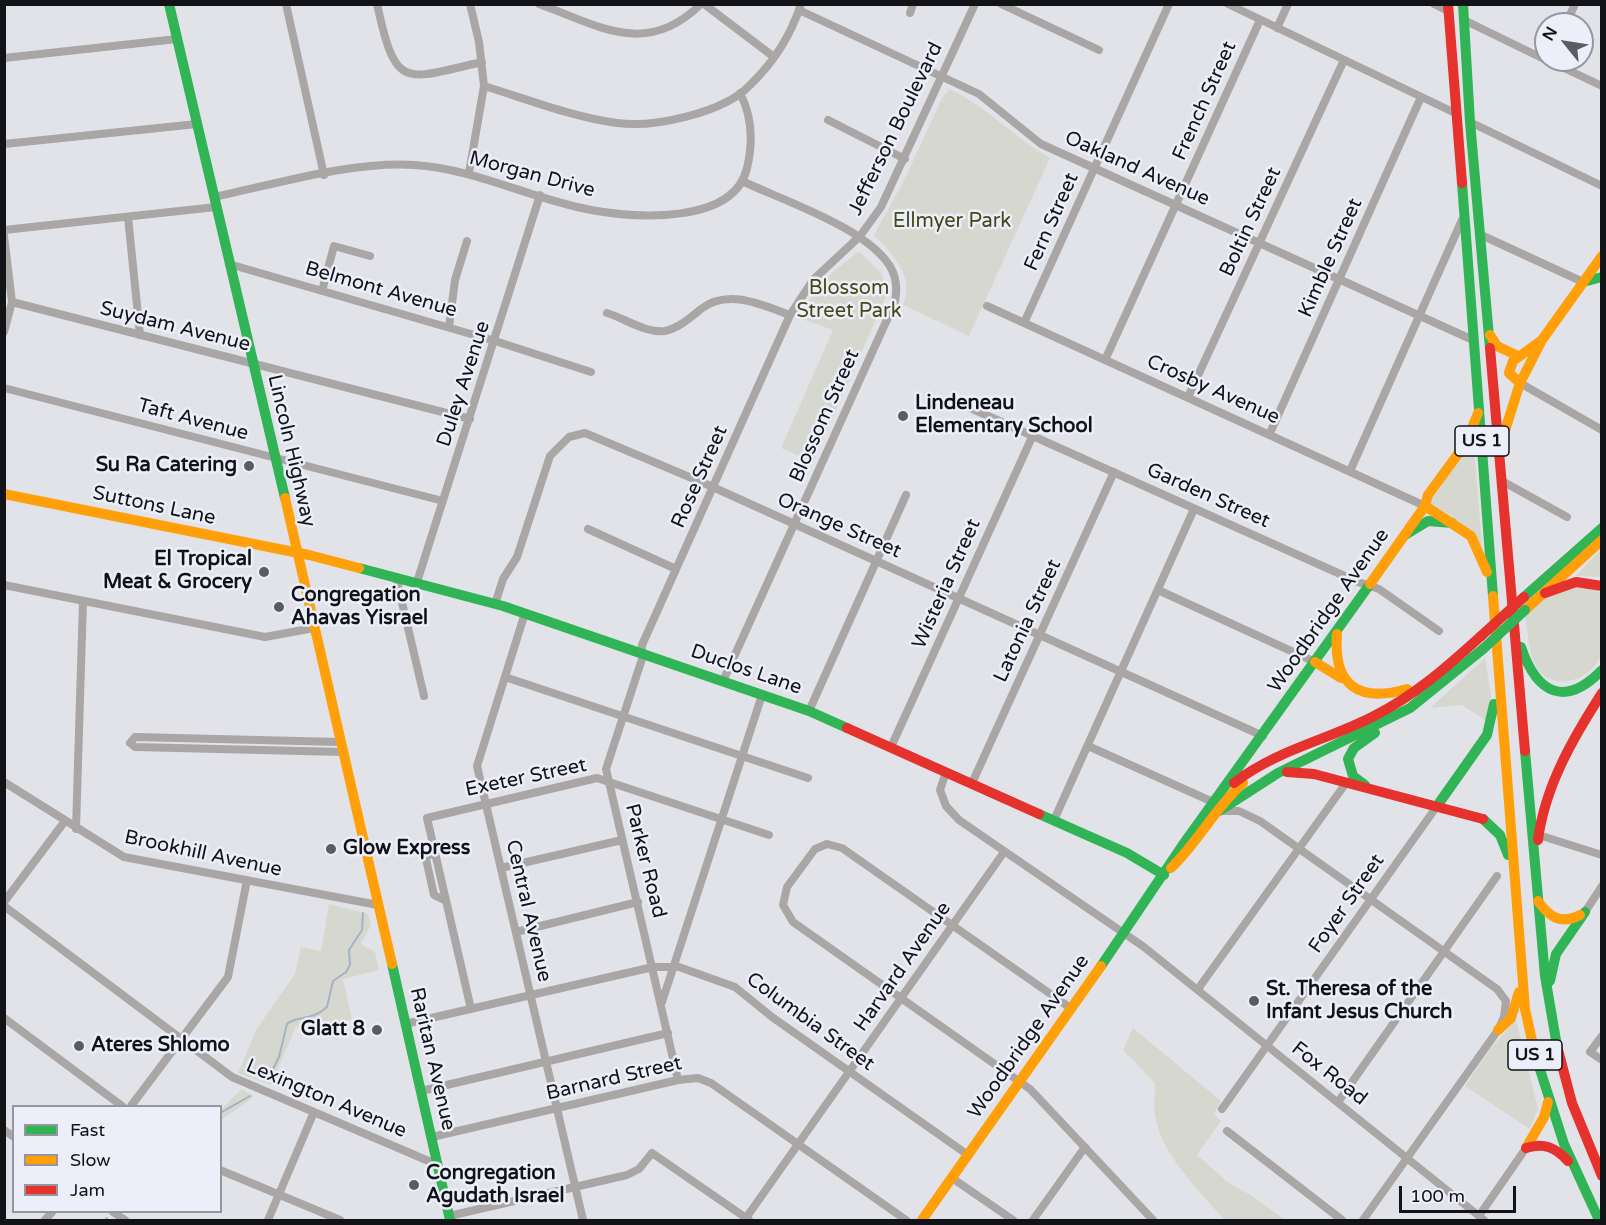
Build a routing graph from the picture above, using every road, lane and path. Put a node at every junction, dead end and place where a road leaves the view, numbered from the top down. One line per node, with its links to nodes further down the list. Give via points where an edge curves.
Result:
1 (169, 4): 21 (main road, Lincoln Highway)
2 (286, 4): 42 (street)
3 (377, 4): 27 (street, via 390,55 410,75 422,76)
4 (470, 4): 27 (street)
5 (538, 4): 6 (street, via 633,35 678,24)
6 (703, 4): 24 (street)
7 (913, 4): 17 (street)
8 (975, 4): 29 (street, Jefferson Boulevard)
9 (1001, 4): 22 (street)
10 (1170, 4): 40 (street, Fern Street)
11 (1228, 4): 18 (street)
12 (1288, 4): 20 (street)
13 (1434, 4): 16 (street)
14 (1463, 4): 19 (main road, US 1)
15 (800, 7): 24 (street); 29 (street, Oakland Avenue)
16 (1448, 8): 34 (main road, US 1)
17 (910, 13)
18 (1260, 20): 20 (street); 47 (street, French Street)
19 (1464, 20): 23 (street); 36 (main road, US 1)
20 (1277, 28): 26 (street)
21 (177, 39): 25 (street); 37 (main road, Lincoln Highway)
22 (1099, 50)
23 (1534, 54)
24 (774, 57): 32 (street)
25 (4, 58)
26 (1344, 60): 33 (street); 55 (street, Boltin Street)
27 (482, 62): 30 (street)
28 (1572, 72): 31 (street)
29 (942, 76): 39 (street, Jefferson Boulevard); 40 (street, Oakland Avenue, via 979,94 1041,144)
30 (484, 86): 32 (street, via 599,120 644,124 694,115); 41 (street)
31 (1602, 86)
32 (740, 93): 43 (street, via 752,145)
33 (1421, 97): 34 (street); 60 (street, Kimble Street)
34 (1455, 113): 48 (main road, US 1)
35 (828, 120): 39 (street)
36 (1470, 123): 44 (street); 51 (main road, US 1)
37 (196, 124): 38 (street); 46 (main road, Lincoln Highway)
38 (4, 144)
39 (905, 159): 53 (street, Jefferson Boulevard, via 881,207)
40 (1095, 168): 47 (street, Oakland Avenue); 68 (street, Fern Street)
41 (469, 173): 42 (street, Morgan Drive, via 390,164); 45 (street, Morgan Drive)
42 (324, 175): 46 (street, Morgan Drive)
43 (744, 182): 45 (street, Morgan Drive, via 710,207 668,213 591,210); 53 (street)
44 (1602, 186)
45 (540, 195): 75 (street, Duley Avenue)
46 (215, 202): 49 (street, Morgan Drive); 58 (main road, Lincoln Highway)
47 (1176, 204): 55 (street, Oakland Avenue); 77 (street, French Street)
48 (1465, 215): 67 (street); 73 (main road, US 1)
49 (128, 217): 50 (street, Morgan Drive); 72 (street)
50 (4, 230)
51 (1479, 234): 61 (street); 71 (main road, US 1)
52 (4, 236): 63 (street)
53 (860, 236): 66 (street, Jefferson Boulevard, via 813,280); 101 (street, Blossom Street, via 892,269 897,285 895,302)
54 (467, 241): 69 (street, via 455,280)
55 (1260, 242): 60 (street, Oakland Avenue); 82 (street, Boltin Street)
56 (370, 256): 62 (street, via 334,246)
57 (1602, 256): 61 (main road)
58 (229, 264): 62 (street, Belmont Avenue); 78 (main road, Lincoln Highway)
59 (1602, 277): 61 (main road)
60 (1340, 279): 67 (street, Oakland Avenue); 87 (street, Kimble Street)
61 (1584, 282): 74 (main road)
62 (322, 291): 69 (street, Belmont Avenue)
63 (12, 302): 70 (street); 72 (street, Suydam Avenue)
64 (987, 306): 68 (street, Crosby Avenue)
65 (607, 313): 66 (street, via 664,331 683,323 710,303 725,299 753,302)
66 (790, 315): 94 (street, Rose Street)
67 (1421, 316): 73 (street, Oakland Avenue); 91 (street)
68 (1024, 323): 77 (street, Crosby Avenue)
69 (449, 327): 75 (street, Belmont Avenue)
70 (4, 332)
71 (1489, 333): 76 (main road, via 1497,346); 89 (main road, US 1)
72 (140, 335): 78 (street, Suydam Avenue)
73 (1473, 340): 84 (main road, US 1)
74 (1542, 340): 76 (main road); 80 (main road)
75 (495, 341): 79 (street, Belmont Avenue); 85 (street, Duley Avenue)
76 (1518, 357): 80 (main road, via 1509,372)
77 (1105, 360): 82 (street, Crosby Avenue)
78 (252, 364): 85 (street, Suydam Avenue); 90 (main road, Lincoln Highway)
79 (591, 372)
80 (1520, 383): 86 (street); 89 (main road)
81 (4, 388): 90 (street, Taft Avenue)
82 (1188, 397): 87 (street, Crosby Avenue)
83 (957, 402): 88 (street, Garden Street)
84 (1480, 405): 98 (main road, Woodbridge Avenue, via 1466,443 1428,495); 115 (main road, US 1)
85 (470, 419): 97 (street, Duley Avenue)
86 (1602, 430)
87 (1270, 433): 91 (street, Crosby Avenue)
88 (1033, 435): 92 (street, Garden Street); 118 (street, Wisteria Street)
89 (1499, 456): 93 (main road, US 1)
90 (276, 458): 97 (street, Taft Avenue); 107 (main road, Lincoln Highway)
91 (1350, 471): 98 (street, Crosby Avenue)
92 (1114, 472): 99 (street, Garden Street); 126 (street, Latonia Street)
93 (1501, 480): 100 (street); 121 (main road, US 1)
94 (714, 488): 101 (street, Orange Street); 109 (street, Rose Street); 120 (street, Orange Street, via 595,435 569,437 550,456 517,557 503,579)
95 (4, 494): 107 (main road, Suttons Lane)
96 (906, 495): 108 (street)
97 (443, 501): 111 (street, Duley Avenue)
98 (1425, 506): 102 (main road); 105 (main road, Woodbridge Avenue)
99 (1194, 509): 113 (street, Garden Street); 116 (street)
100 (1567, 517)
101 (794, 524): 108 (street, Orange Street); 134 (street, Blossom Street)
102 (1454, 524): 105 (main road, via 1428,521); 115 (main road, via 1471,536)
103 (1602, 528): 135 (main road, bridge)
104 (588, 529): 109 (street)
105 (1405, 534): 113 (main road, Woodbridge Avenue)
106 (1602, 540): 117 (main road)
107 (297, 553): 110 (main road, Duclos Lane); 123 (main road, Lincoln Highway)
108 (876, 561): 118 (street, Orange Street); 140 (street)
109 (676, 569): 127 (street, Rose Street, via 642,645)
110 (396, 577): 111 (main road, Duclos Lane); 138 (street)
111 (417, 582): 120 (main road, Duclos Lane)
112 (4, 585): 119 (street)
113 (1369, 585): 124 (main road, Woodbridge Avenue); 125 (street, Garden Street)
114 (1602, 586): 117 (main road, via 1576,582)
115 (1493, 587): 132 (main road, US 1)
116 (1158, 590): 128 (street); 130 (street)
117 (1545, 593): 139 (main road, bridge)
118 (959, 599): 126 (street, Orange Street); 146 (street, Wisteria Street)
119 (83, 601): 123 (street, via 265,637); 164 (street)
120 (495, 604): 122 (main road, Duclos Lane)
121 (1511, 610): 129 (main road, via 1530,673 1545,688 1579,691); 176 (main road, US 1)
122 (525, 613): 127 (main road, Duclos Lane); 131 (street, Central Avenue)
123 (314, 628): 145 (main road, Lincoln Highway)
124 (1337, 631): 128 (main road, Woodbridge Avenue); 133 (main road, via 1335,660)
125 (1438, 631)
126 (1039, 635): 130 (street, Orange Street); 155 (street, Latonia Street)
127 (642, 653): 134 (main road, Duclos Lane); 141 (street, Parker Road)
128 (1315, 663): 133 (main road); 142 (main road, Woodbridge Avenue)
129 (1602, 670)
130 (1122, 671): 142 (street, Orange Street); 144 (street)
131 (505, 677): 141 (street); 158 (street, Central Avenue, via 477,761)
132 (1498, 678): 159 (main road, via 1487,735); 174 (main road, US 1)
133 (1341, 679): 135 (main road, via 1363,692 1380,695 1395,694)
134 (723, 681): 137 (main road, Duclos Lane)
135 (1426, 682): 149 (main road, via 1377,715)
136 (1602, 693): 176 (main road, via 1569,749 1542,812)
137 (762, 694): 140 (main road, Duclos Lane); 148 (street)
138 (424, 696)
139 (1410, 708): 151 (main road); 157 (main road, via 1349,755 1353,776)
140 (809, 711): 146 (main road, Duclos Lane)
141 (623, 717): 148 (street); 153 (street, Parker Road, via 606,767)
142 (1263, 736): 149 (main road, Woodbridge Avenue); 160 (main road, Woodbridge Avenue)
143 (234, 740): 145 (street); 147 (street); 147 (street, via 135,737 130,743 135,747)
144 (1088, 746): 160 (street); 162 (street)
145 (342, 747): 147 (street); 182 (main road, Lincoln Highway)
146 (891, 747): 150 (main road, Duclos Lane)
147 (234, 750)
148 (742, 755): 152 (street); 161 (street)
149 (1260, 763): 160 (main road)
150 (946, 772): 155 (main road, Duclos Lane); 169 (street, Fox Road, via 940,790 946,806)
151 (1278, 773): 156 (main road, via 1305,772); 160 (main road)
152 (808, 778)
153 (608, 781): 158 (street, Exeter Street, via 597,778); 161 (street, Exeter Street); 167 (street, Parker Road)
154 (4, 782): 163 (street, Brookhill Avenue)
155 (972, 783): 162 (main road, Duclos Lane)
156 (1346, 783): 157 (main road); 168 (street)
157 (1373, 788): 159 (main road)
158 (485, 803): 171 (street, Central Avenue); 195 (street, Exeter Street, via 427,818)
159 (1437, 806): 174 (main road, via 1483,819 1500,835); 178 (street, Foyer Street)
160 (1216, 807): 168 (street, via 1248,814); 172 (main road, Woodbridge Avenue, via 1187,855)
161 (721, 818): 165 (street, Exeter Street); 188 (street)
162 (1054, 820): 172 (main road, Duclos Lane)
163 (65, 821): 164 (street, Brookhill Avenue); 181 (street)
164 (76, 829): 175 (street, Brookhill Avenue, via 124,857)
165 (769, 835)
166 (1545, 837): 170 (street)
167 (622, 840): 171 (street); 180 (street, Parker Road)
168 (1297, 849): 178 (street); 191 (street)
169 (1004, 852): 184 (street, Harvard Avenue); 186 (street, Fox Road)
170 (1602, 855)
171 (501, 868): 185 (street, Central Avenue)
172 (1164, 874): 186 (main road, Woodbridge Avenue)
173 (1497, 876): 187 (street)
174 (1514, 878): 190 (main road, US 1)
175 (247, 880): 182 (street, Brookhill Avenue); 203 (street, via 228,977)
176 (1535, 881): 179 (main road, US 1)
177 (1602, 886): 183 (street)
178 (1370, 900): 187 (street); 204 (street, Foyer Street)
179 (1538, 901): 183 (main road, via 1548,915 1559,921 1573,920); 197 (main road, US 1)
180 (638, 902): 185 (street); 189 (street, Parker Road)
181 (4, 904): 203 (street, Lexington Avenue)
182 (378, 905): 199 (main road, Raritan Avenue)
183 (1585, 912): 197 (main road, via 1556,954 1550,972)
184 (953, 925): 193 (street, Harvard Avenue); 193 (street, via 833,844 815,849 798,872 782,899 788,917); 196 (street)
185 (516, 932): 192 (street, Central Avenue)
186 (1124, 934): 191 (street, Fox Road); 196 (main road, Woodbridge Avenue)
187 (1444, 952): 200 (street, via 1497,989 1506,1001); 211 (street)
188 (673, 965): 189 (street, Columbia Street); 194 (street); 207 (street, Columbia Street, via 740,990)
189 (653, 967): 192 (street, Columbia Street); 194 (street, Parker Road)
190 (1522, 975): 200 (main road, via 1514,1012); 212 (main road, US 1, via 1532,1046)
191 (1198, 989): 204 (street, Fox Road)
192 (530, 995): 195 (street, Columbia Street); 206 (street, Central Avenue)
193 (901, 998): 207 (street, Harvard Avenue); 209 (street)
194 (662, 1007): 201 (street, Parker Road)
195 (471, 1008): 199 (street, Columbia Street)
196 (1072, 1009): 209 (main road, Woodbridge Avenue)
197 (1551, 1016): 223 (main road, US 1, via 1559,1064)
198 (4, 1018): 213 (street)
199 (405, 1024): 210 (main road, Raritan Avenue)
200 (1498, 1030): 226 (street)
201 (668, 1033): 206 (street); 208 (street, Parker Road)
202 (1602, 1036): 205 (street, via 1590,1052)
203 (182, 1040): 214 (street); 217 (street, Lexington Avenue, via 232,1077)
204 (1268, 1046): 211 (street, Fox Road); 216 (street, Foyer Street)
205 (1602, 1060)
206 (546, 1062): 210 (street); 215 (street, Central Avenue)
207 (849, 1072): 220 (street, Harvard Avenue); 224 (street, Columbia Street)
208 (678, 1080): 215 (street, Barnard Street); 220 (street, Barnard Street, via 704,1080)
209 (1020, 1082): 221 (street); 224 (main road, Woodbridge Avenue)
210 (420, 1091): 219 (main road, Raritan Avenue)
211 (1338, 1102): 226 (street, Fox Road)
212 (1548, 1102): 222 (main road); 228 (main road, US 1)
213 (119, 1105)
214 (133, 1105)
215 (557, 1109): 219 (street, Barnard Street); 232 (street, Central Avenue)
216 (1222, 1109)
217 (314, 1112): 227 (street, Lexington Avenue); 233 (street)
218 (1227, 1131): 248 (street)
219 (432, 1137): 227 (main road, Raritan Avenue)
220 (798, 1144): 237 (street, Harvard Avenue); 242 (street, Barnard Street)
221 (1085, 1147): 234 (street); 245 (street)
222 (1526, 1148): 228 (main road, via 1537,1143 1550,1145); 235 (street)
223 (1588, 1149): 225 (main road); 230 (main road, US 1)
224 (968, 1155): 231 (main road, Woodbridge Avenue)
225 (1602, 1156)
226 (1407, 1158): 235 (street, Fox Road); 249 (street)
227 (438, 1165): 236 (main road, Raritan Avenue)
228 (1572, 1165): 238 (main road, US 1)
229 (222, 1171): 233 (street)
230 (1602, 1176)
231 (952, 1178): 243 (main road, Woodbridge Avenue); 244 (street)
232 (575, 1187): 236 (street); 237 (street, via 633,1173 652,1153); 241 (street, Central Avenue)
233 (279, 1195): 239 (street); 240 (street)
234 (1144, 1212): 246 (street); 247 (street)
235 (1481, 1218)
236 (450, 1219)
237 (748, 1219)
238 (1598, 1220)
239 (268, 1221)
240 (340, 1221)
241 (583, 1221)
242 (906, 1221)
243 (922, 1221)
244 (1013, 1221)
245 (1033, 1221)
246 (1138, 1221)
247 (1153, 1221)
248 (1342, 1221)
249 (1363, 1221)

